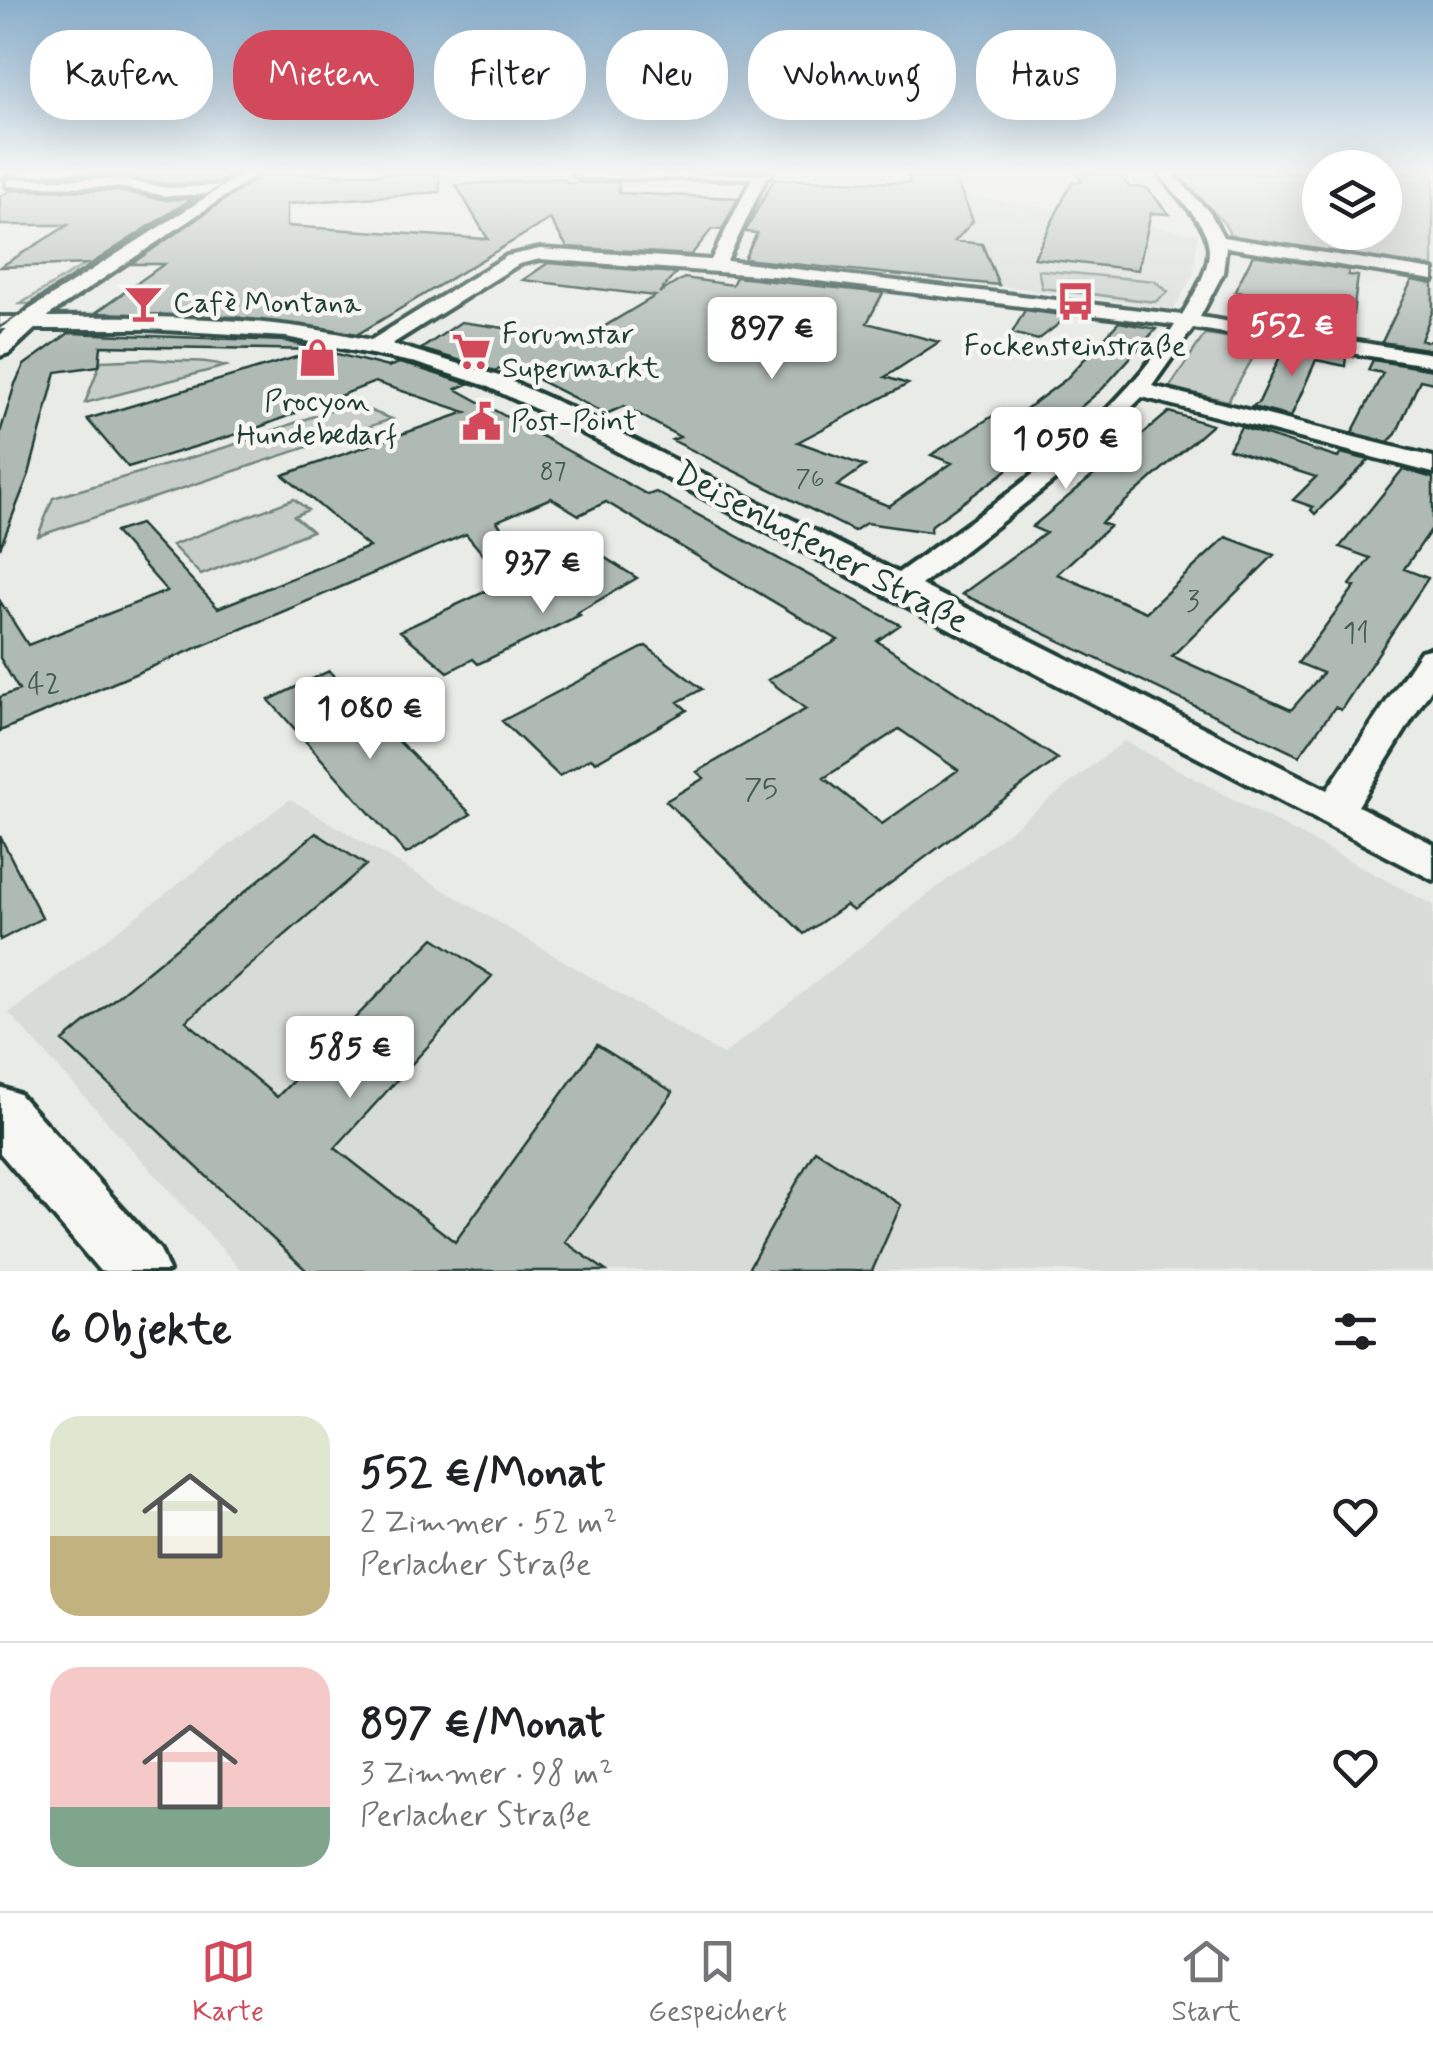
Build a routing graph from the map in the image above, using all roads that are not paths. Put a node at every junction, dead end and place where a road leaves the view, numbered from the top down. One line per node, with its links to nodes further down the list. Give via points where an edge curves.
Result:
1 (126, 233): 8 (main road)
2 (153, 233): 10 (main road)
3 (733, 233): 6 (street)
4 (1214, 233): 5 (street)
5 (1218, 241): 7 (street); 11 (street, via 1218,262)
6 (716, 266): 11 (street); 12 (street, via 524,255)
7 (1433, 275)
8 (15, 298)
9 (0, 322): 10 (street, Deisenhofener Straße)
10 (26, 322): 12 (street, Deisenhofener Straße, via 232,324); 13 (main road)
11 (1190, 322): 14 (street); 15 (street)
12 (375, 346): 17 (street, Deisenhofener Straße, via 535,400)
13 (0, 348)
14 (1433, 360)
15 (1140, 390): 16 (street); 17 (street, via 972,534)
16 (1433, 465)
17 (896, 589): 19 (street, Deisenhofener Straße)
18 (1433, 659): 19 (street)
19 (1334, 812): 20 (street, Deisenhofener Straße)
20 (1433, 863)
21 (0, 1113): 22 (street)
22 (140, 1271)

